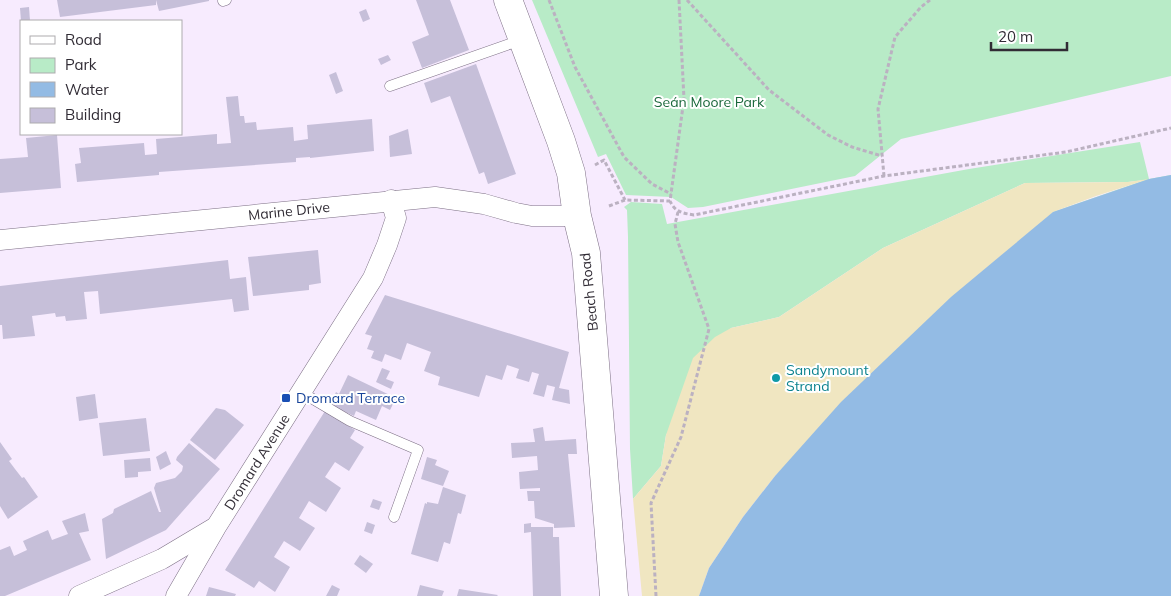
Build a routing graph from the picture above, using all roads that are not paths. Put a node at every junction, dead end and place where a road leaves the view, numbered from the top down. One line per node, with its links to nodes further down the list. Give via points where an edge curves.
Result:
1 (508, 0): 2 (main road, Beach Road)
2 (522, 40): 3 (lane); 5 (main road, Beach Road, via 561,141 571,173)
3 (390, 86)
4 (391, 200): 5 (street, Marine Drive, via 435,197 484,204 532,216); 6 (street, Marine Drive); 7 (street, Dromard Avenue, via 396,218 373,278)
5 (577, 216): 12 (main road, Beach Road, via 586,253)
6 (0, 240)
7 (301, 392): 8 (lane, via 350,421 418,450); 9 (street, Dromard Avenue)
8 (394, 518)
9 (216, 527): 10 (street, Dromard Avenue, via 162,559); 11 (street)
10 (79, 596)
11 (176, 596)
12 (614, 596)

